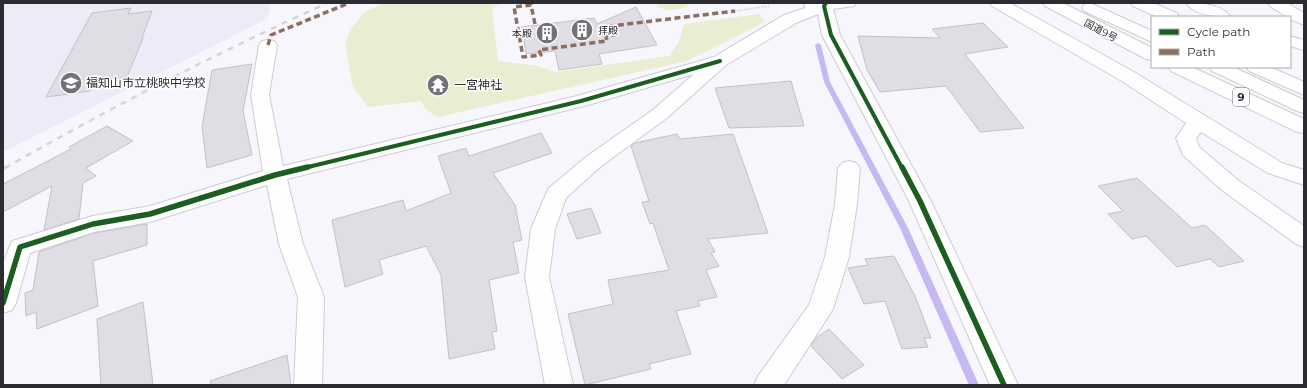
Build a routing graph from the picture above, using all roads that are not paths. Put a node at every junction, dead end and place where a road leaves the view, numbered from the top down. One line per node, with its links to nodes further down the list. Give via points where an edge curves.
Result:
1 (791, 3): 10 (main road)
2 (848, 3): 10 (main road)
3 (998, 3): 28 (main road, via 1127,76)
4 (1051, 3): 19 (main road, 国道9号)
5 (1079, 3): 15 (main road)
6 (1113, 3): 14 (main road)
7 (1138, 3): 11 (main road)
8 (1194, 3): 12 (main road)
9 (1276, 3): 13 (main road)
10 (825, 4): 20 (main road, via 790,19); 38 (main road, via 831,35 920,201)
11 (1169, 16)
12 (1221, 16)
13 (1304, 20)
14 (1151, 21)
15 (1151, 36)
16 (1291, 41): 18 (main road)
17 (268, 45): 31 (main road, via 260,95)
18 (1304, 45)
19 (1151, 54)
20 (720, 61): 31 (main road, via 581,101); 36 (main road, via 661,113 593,162 557,194 543,228 537,277)
21 (1179, 68): 29 (main road, 9)
22 (1220, 68): 27 (main road, 9)
23 (1257, 68): 26 (main road)
24 (1288, 68): 25 (main road)
25 (1304, 75)
26 (1304, 89)
27 (1304, 107)
28 (1202, 124): 32 (main road, via 1275,168); 33 (main road, via 1192,128 1186,138 1190,150 1230,186)
29 (1304, 127)
30 (849, 168): 37 (main road, via 837,257 820,310)
31 (275, 176): 34 (main road, via 150,214 93,224 20,247); 35 (main road, via 291,244 311,296)
32 (1304, 178)
33 (1304, 238)
34 (3, 303)
35 (308, 385)
36 (559, 385)
37 (768, 385)
38 (1004, 385)

